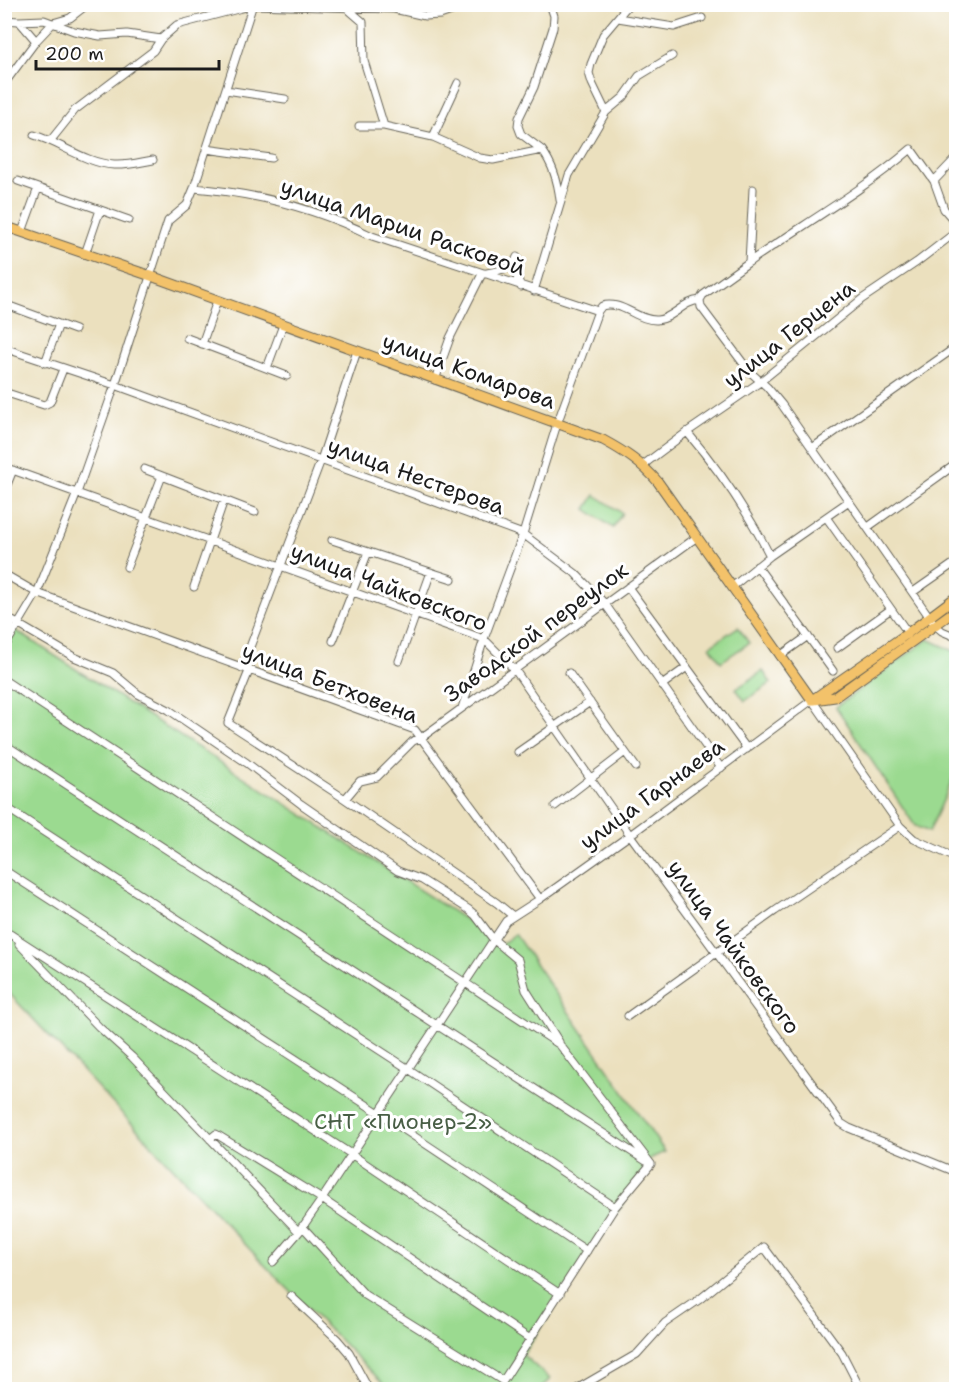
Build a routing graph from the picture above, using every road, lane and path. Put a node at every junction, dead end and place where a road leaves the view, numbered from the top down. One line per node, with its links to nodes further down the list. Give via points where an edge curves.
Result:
1 (88, 4): 11 (street, via 70,18)
2 (472, 4): 6 (street, via 425,16 394,9)
3 (550, 4): 26 (street, via 553,28 518,126 521,134)
4 (629, 4): 7 (street)
5 (253, 5): 6 (street); 12 (street, via 177,25); 17 (street)
6 (348, 9): 21 (street, via 363,22 364,61)
7 (618, 18): 8 (street, via 674,27); 19 (street, via 603,35 589,73)
8 (702, 18)
9 (4, 20): 10 (street)
10 (19, 21): 11 (street); 13 (street)
11 (53, 23): 12 (street, via 100,36 127,34); 13 (street)
12 (161, 39): 24 (street, via 153,51 75,110)
13 (36, 41): 16 (street)
14 (672, 56): 19 (street, via 639,76 624,97)
15 (458, 82): 23 (street)
16 (4, 84)
17 (226, 90): 18 (street); 25 (street)
18 (285, 99)
19 (606, 112): 35 (street, via 575,162)
20 (359, 126): 21 (street)
21 (384, 126): 23 (street)
22 (34, 135): 24 (street)
23 (432, 137): 26 (street, via 493,160)
24 (51, 140): 29 (street, via 79,156 115,165)
25 (206, 149): 27 (street); 33 (street)
26 (542, 150): 35 (street, via 555,174)
27 (271, 158)
28 (957, 158): 31 (street)
29 (153, 160)
30 (18, 181): 32 (street)
31 (934, 181): 38 (street, via 944,209); 44 (street, via 911,149 877,178)
32 (38, 188): 36 (street); 40 (street)
33 (194, 188): 46 (street, улица Марии Расковой, via 251,194 283,203); 47 (street, via 187,205 168,221)
34 (753, 189): 44 (street)
35 (560, 204): 49 (street)
36 (100, 210): 37 (street); 42 (street)
37 (129, 220)
38 (957, 223)
39 (4, 226): 40 (main road, улица Комарова)
40 (22, 232): 42 (main road, улица Комарова)
41 (957, 232): 67 (street, улица Герцена, via 862,299)
42 (85, 254): 47 (main road, улица Комарова)
43 (517, 257): 45 (street)
44 (749, 262): 50 (street)
45 (513, 266): 46 (street); 48 (street)
46 (482, 274): 48 (street, улица Марии Расковой); 66 (street, via 450,338)
47 (152, 276): 51 (main road, улица Комарова); 68 (street)
48 (521, 287): 49 (street, улица Марии Расковой)
49 (534, 291): 53 (street, улица Марии Расковой)
50 (700, 300): 53 (street, via 656,320 616,305 608,304); 67 (street, via 705,312)
51 (217, 301): 55 (main road, улица Комарова); 58 (street)
52 (4, 304): 54 (street)
53 (598, 311): 70 (street)
54 (60, 324): 56 (street); 62 (street)
55 (284, 325): 61 (main road, улица Комарова); 63 (street)
56 (75, 330)
57 (187, 338): 58 (street)
58 (202, 344): 63 (street)
59 (957, 347): 72 (street)
60 (4, 348): 62 (street, улица Нестерова)
61 (357, 351): 66 (main road, улица Комарова); 73 (street)
62 (45, 363): 64 (street, улица Нестерова)
63 (267, 368): 65 (street)
64 (63, 369): 68 (street, улица Нестерова); 69 (street, via 50,402 44,405)
65 (286, 376)
66 (435, 380): 70 (main road, улица Комарова)
67 (760, 382): 71 (street, улица Герцена); 72 (street, via 773,392)
68 (115, 385): 73 (street, улица Нестерова); 81 (street)
69 (4, 392)
70 (557, 424): 75 (main road, улица Комарова, via 603,440); 88 (street)
71 (687, 432): 75 (street, улица Герцена); 93 (street, via 752,520)
72 (812, 448): 83 (street)
73 (321, 460): 88 (street, улица Нестерова); 95 (street)
74 (957, 464): 87 (street)
75 (644, 465): 89 (main road, улица Комарова)
76 (4, 467): 78 (street, улица Чайковского)
77 (144, 469): 79 (street)
78 (13, 470): 80 (street); 81 (street, улица Чайковского)
79 (162, 476): 82 (street); 86 (street)
80 (4, 492)
81 (77, 493): 86 (street, улица Чайковского); 106 (street)
82 (224, 500): 84 (street); 91 (street)
83 (849, 501): 85 (street); 87 (street)
84 (255, 512)
85 (826, 517): 93 (street); 109 (street)
86 (146, 518): 91 (street, улица Чайковского); 97 (street)
87 (868, 527): 105 (street)
88 (523, 534): 108 (street, улица Нестерова, via 575,573); 118 (street)
89 (697, 537): 101 (street, Заводской переулок); 103 (main road, улица Комарова)
90 (332, 540): 92 (street)
91 (211, 541): 95 (street, улица Чайковского); 102 (street)
92 (368, 552): 98 (street); 104 (street)
93 (770, 556): 96 (street)
94 (957, 562): 105 (street)
95 (281, 566): 104 (street, улица Чайковского); 125 (street)
96 (757, 566): 103 (street); 116 (street)
97 (127, 567)
98 (431, 572): 100 (street); 111 (street)
99 (4, 574): 106 (street, улица Бетховена)
100 (452, 579)
101 (628, 586): 108 (street, Заводской переулок); 124 (street)
102 (194, 587)
103 (732, 587): 122 (main road, улица Комарова)
104 (352, 591): 111 (street, улица Чайковского); 119 (street)
105 (913, 592): 113 (street)
106 (37, 593): 114 (street); 125 (street, улица Бетховена)
107 (957, 597): 113 (main road, улица Гарнаева)
108 (605, 604): 126 (street, Заводской переулок); 130 (street, улица Нестерова)
109 (891, 609): 115 (street); 121 (street)
110 (957, 610): 113 (main road, улица Гарнаева)
111 (415, 614): 118 (street, улица Чайковского); 123 (street)
112 (4, 616): 114 (street)
113 (933, 621): 115 (main road, улица Гарнаева); 117 (street, via 942,631); 131 (main road, улица Гарнаева, via 835,697)
114 (18, 626): 120 (street); 153 (street, via 113,673 398,871 422,880 468,909)
115 (908, 633): 131 (main road, улица Гарнаева)
116 (808, 636): 122 (street); 127 (street)
117 (957, 636)
118 (484, 639): 126 (street, улица Чайковского); 133 (street)
119 (333, 641)
120 (4, 648)
121 (837, 648)
122 (780, 656): 131 (main road, улица Комарова)
123 (399, 661)
124 (687, 667): 130 (street); 137 (street)
125 (245, 670): 135 (street, улица Бетховена, via 415,730); 143 (street, via 228,723)
126 (515, 670): 133 (street, Заводской переулок); 134 (street, улица Чайковского)
127 (833, 671)
128 (569, 673): 132 (street)
129 (4, 680): 155 (street)
130 (662, 685): 141 (street, улица Нестерова)
131 (812, 700): 137 (street, улица Гарнаева); 146 (street)
132 (590, 702): 134 (street); 139 (street)
133 (462, 708): 135 (street, Заводской переулок)
134 (555, 727): 138 (street); 142 (street, улица Чайковского)
135 (421, 738): 143 (street, Заводской переулок, via 413,741 377,777 360,781); 150 (street, улица Бетховена)
136 (4, 744): 157 (street)
137 (747, 749): 141 (street, улица Гарнаева)
138 (519, 752)
139 (625, 752): 140 (street); 142 (street)
140 (636, 767)
141 (721, 768): 147 (street, улица Гарнаева)
142 (592, 780): 145 (street); 147 (street, улица Чайковского)
143 (345, 799): 151 (street)
144 (4, 806): 159 (street)
145 (555, 806)
146 (900, 825): 148 (street, via 914,839); 154 (street)
147 (630, 835): 150 (street, улица Гарнаева); 154 (street, улица Чайковского)
148 (957, 858)
149 (4, 870): 160 (street)
150 (540, 899): 151 (street, улица Гарнаева)
151 (513, 916): 153 (street, улица Гарнаева)
152 (7, 932): 161 (street); 162 (street)
153 (493, 939): 155 (street, улица Гарнаева); 158 (street, via 518,960 526,990)
154 (717, 954): 156 (street); 164 (street, улица Чайковского, via 841,1123)
155 (465, 981): 157 (street, улица Гарнаева); 158 (street)
156 (628, 1016)
157 (437, 1024): 159 (street, улица Гарнаева); 163 (street)
158 (560, 1045): 163 (street)
159 (407, 1068): 160 (street, улица Гарнаева); 166 (street)
160 (379, 1113): 162 (street, улица Гарнаева); 168 (street)
161 (210, 1138): 165 (street, via 216,1134); 167 (street)
162 (351, 1154): 165 (street, улица Гарнаева); 170 (street)
163 (651, 1164): 166 (street)
164 (957, 1172)
165 (322, 1198): 167 (street, улица Гарнаева); 172 (street)
166 (615, 1208): 168 (street)
167 (300, 1229): 169 (street, улица Гарнаева); 172 (street, via 365,1295 503,1381)
168 (587, 1251): 170 (street)
169 (273, 1262)
170 (560, 1294): 172 (street)
171 (291, 1296): 173 (street, via 349,1353)
172 (530, 1339)
173 (369, 1389)
174 (574, 1389): 175 (street, via 637,1354 665,1323 764,1247 833,1341)
175 (861, 1389)

